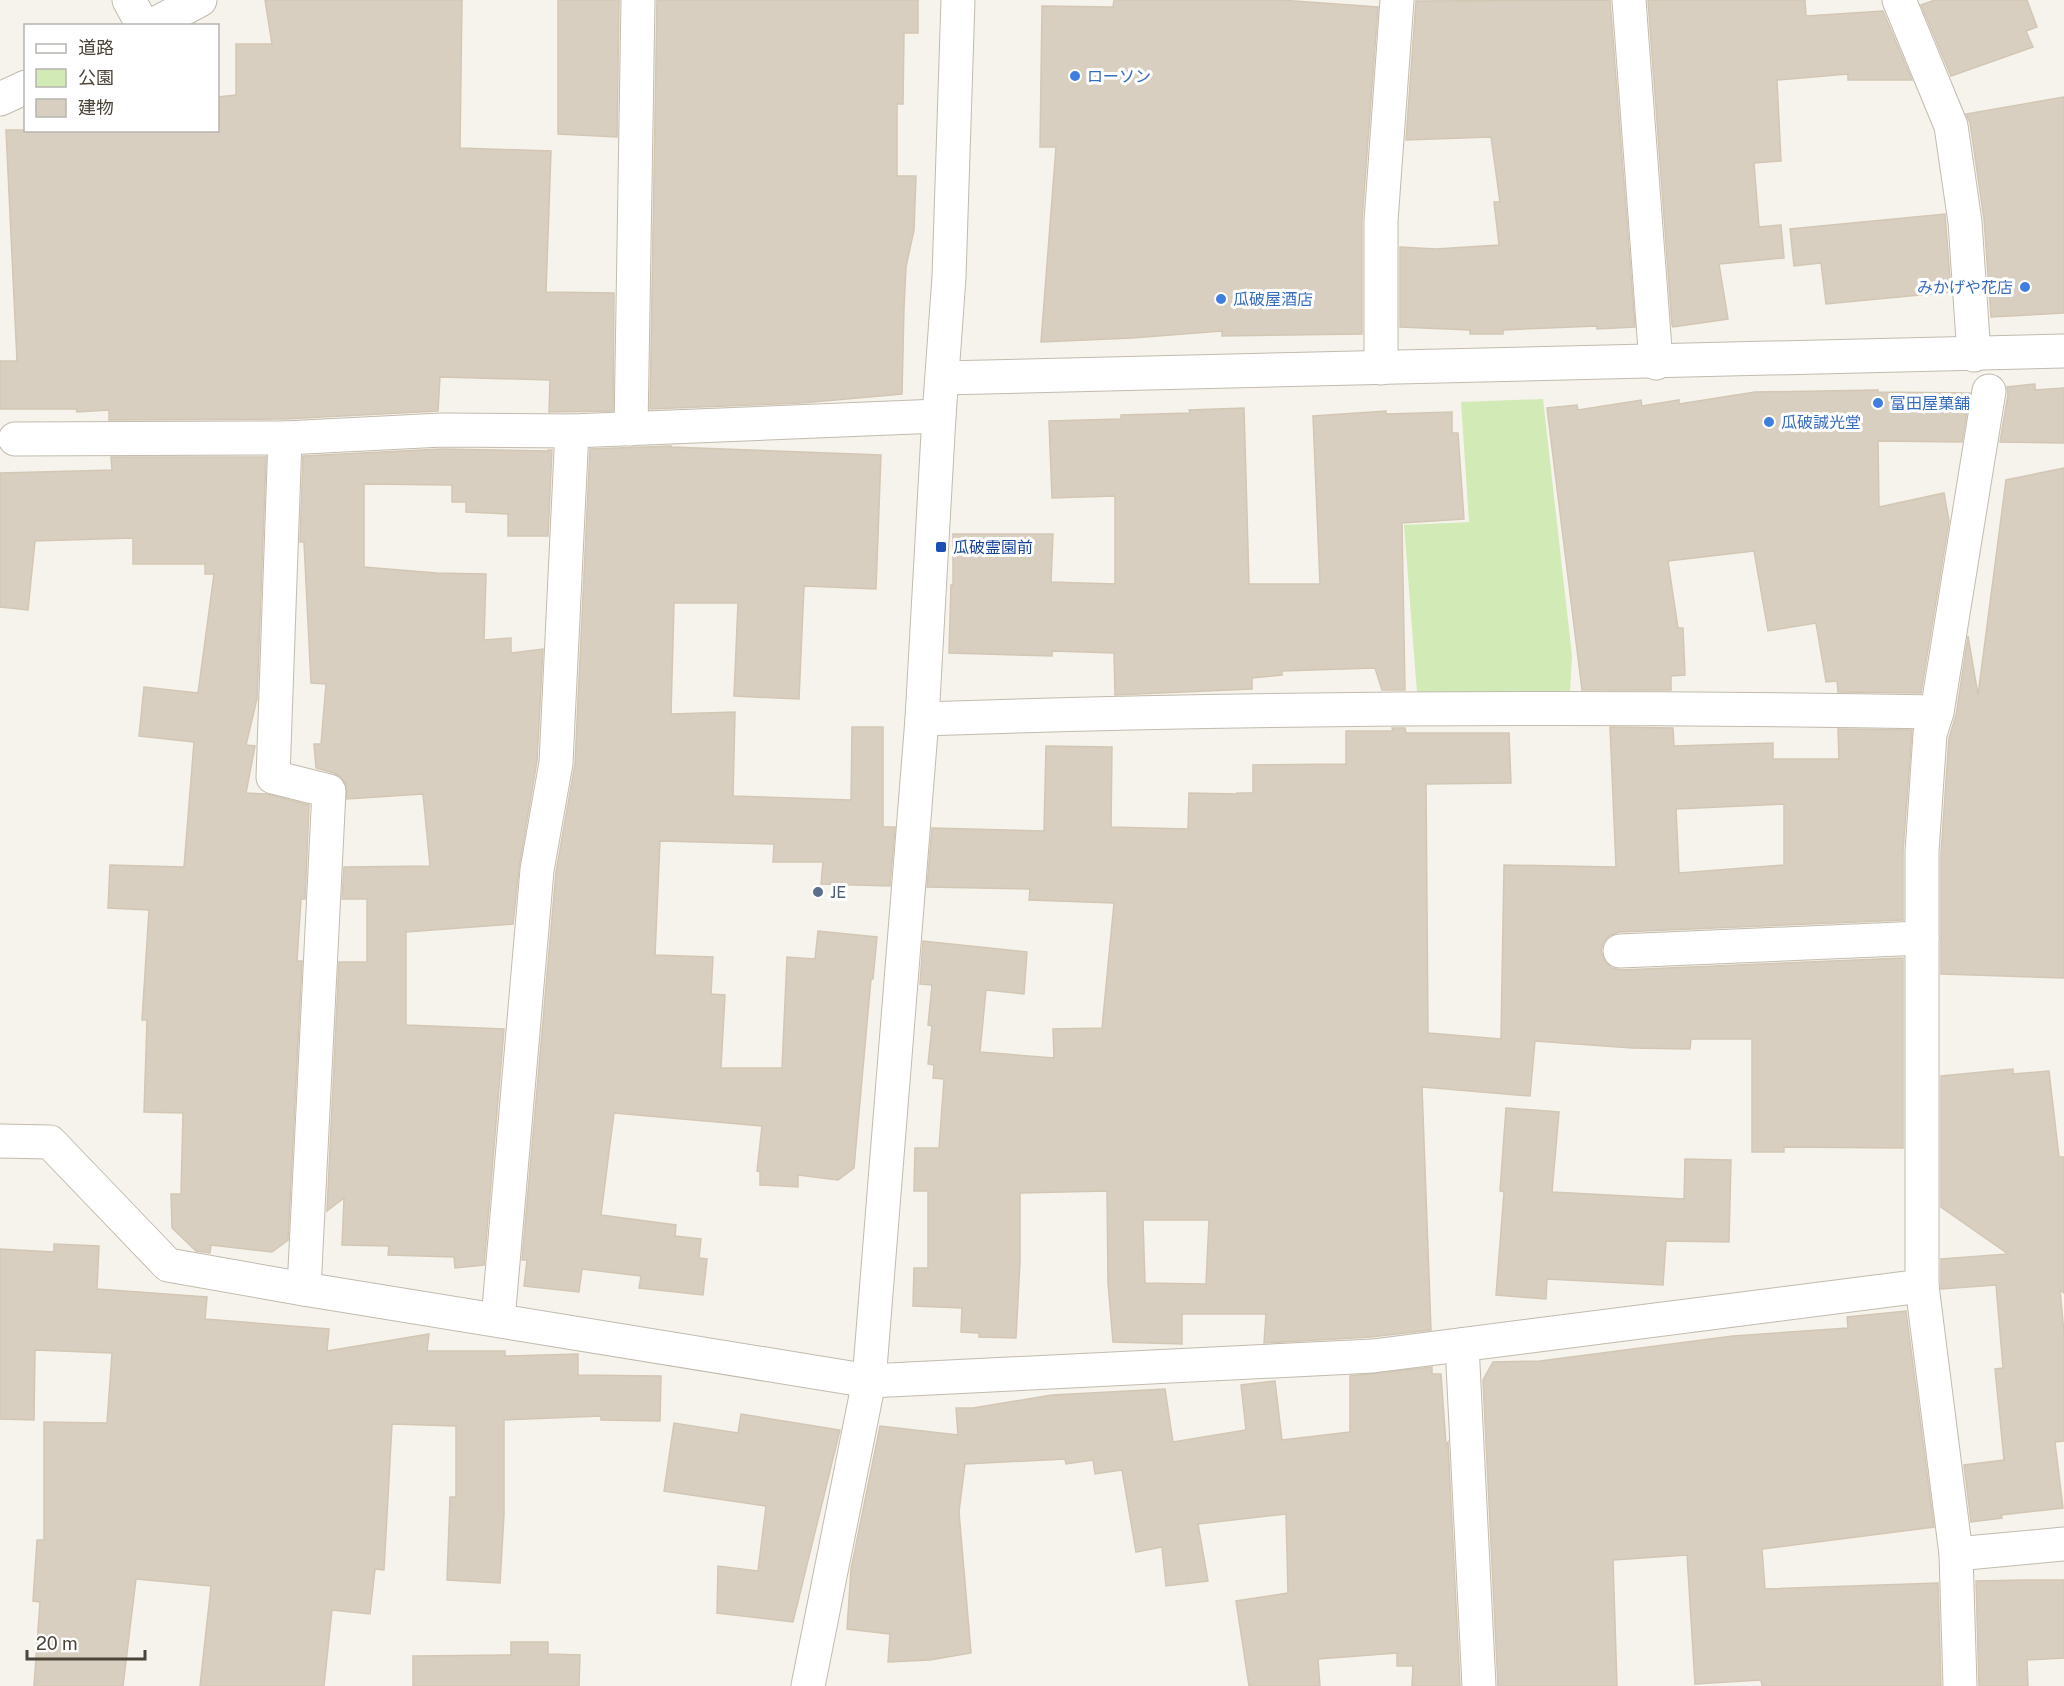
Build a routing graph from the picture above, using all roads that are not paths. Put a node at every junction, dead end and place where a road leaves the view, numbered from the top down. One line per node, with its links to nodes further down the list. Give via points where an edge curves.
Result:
1 (129, 0): 8 (street)
2 (200, 0): 9 (street)
3 (638, 0): 19 (street)
4 (958, 0): 16 (street)
5 (1397, 0): 15 (street, via 1381,221)
6 (1629, 0): 14 (street)
7 (1899, 0): 13 (street, via 1951,126 1965,222)
8 (142, 24)
9 (155, 24)
10 (24, 88): 11 (street)
11 (0, 99)
12 (2064, 351): 13 (street)
13 (1974, 355): 14 (street)
14 (1656, 363): 15 (street)
15 (1381, 369): 16 (street)
16 (942, 378): 18 (street)
17 (1989, 391): 23 (street)
18 (939, 416): 19 (street); 24 (street)
19 (631, 429): 20 (street)
20 (572, 431): 21 (street, via 442,430); 30 (street, via 556,763 537,870)
21 (285, 438): 22 (street); 29 (street, via 273,777 329,791)
22 (15, 439)
23 (1937, 712): 24 (street, via 1518,707); 25 (street, via 1929,746 1922,852)
24 (922, 719): 32 (street)
25 (1922, 938): 26 (street); 28 (street)
26 (1620, 951)
27 (0, 1141): 29 (street, via 50,1142 168,1265)
28 (1922, 1286): 31 (street); 34 (street)
29 (304, 1289): 30 (street)
30 (498, 1320): 32 (street)
31 (1462, 1345): 32 (street, via 1373,1356); 36 (street)
32 (869, 1381): 35 (street)
33 (2064, 1544): 34 (street)
34 (1956, 1554): 37 (street)
35 (808, 1686)
36 (1479, 1686)
37 (1960, 1686)

